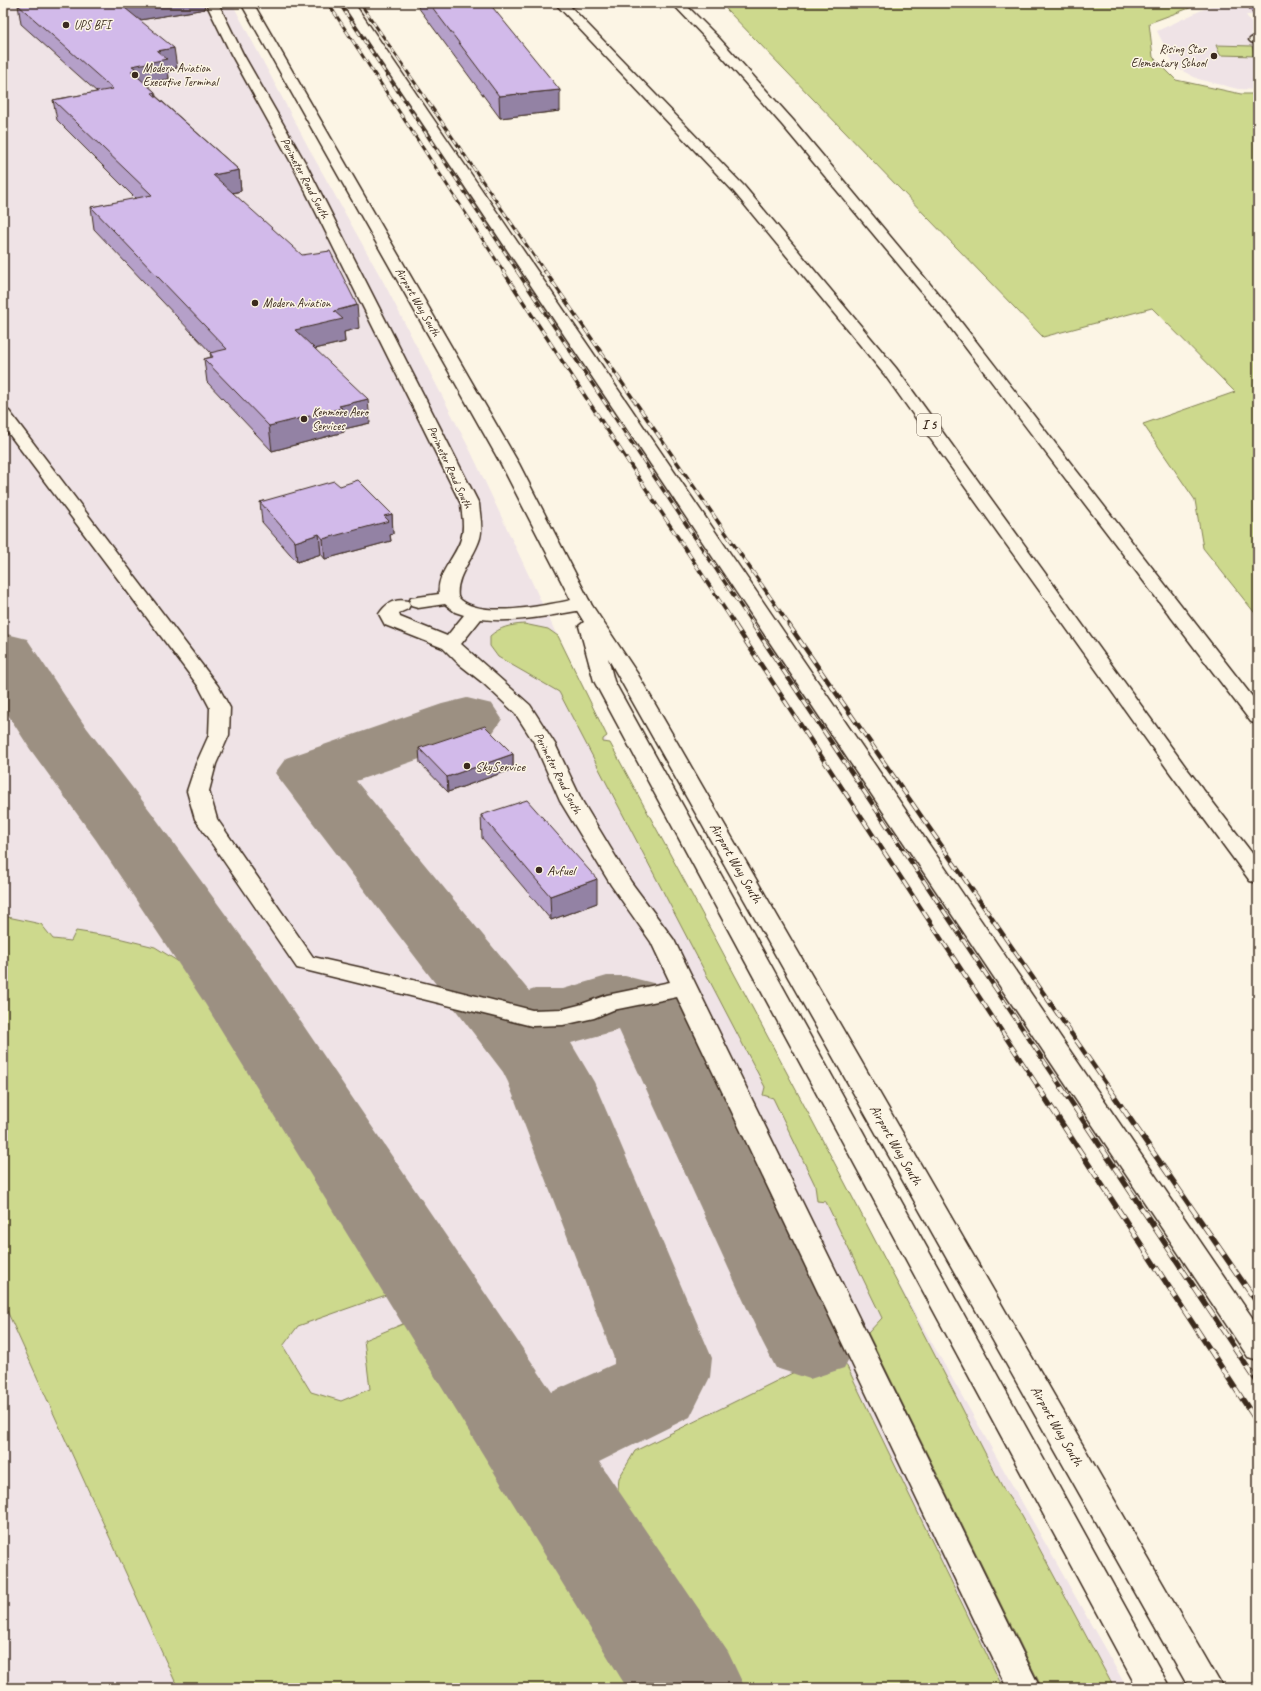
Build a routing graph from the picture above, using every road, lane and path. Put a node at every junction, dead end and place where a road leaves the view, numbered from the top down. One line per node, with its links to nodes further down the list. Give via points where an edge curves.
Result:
1 (212, 3): 7 (main road, Perimeter Road South, via 299,164 470,504 473,523 471,538 454,571 448,591)
2 (247, 3): 8 (main road, Airport Way South, via 510,464)
3 (348, 3): 14 (main road)
4 (678, 3): 11 (main road, via 788,123 945,311)
5 (566, 4): 12 (main road, I 5, via 739,189 890,371 1178,770)
6 (3, 415): 13 (main road, via 208,686 220,708 219,735 198,791 206,819 305,963 532,1018 563,1017 607,1003)
7 (449, 598): 9 (main road, via 455,605); 10 (main road, via 410,604 392,609 389,614 392,621)
8 (582, 604): 9 (main road, via 506,615); 16 (main road, Airport Way South, via 604,681); 17 (main road, Airport Way South, via 627,673)
9 (476, 613): 10 (main road)
10 (450, 644): 13 (main road, Perimeter Road South, via 523,709 546,744 571,800 614,872 662,940)
11 (1258, 718)
12 (1258, 876)
13 (685, 988): 15 (main road, Perimeter Road South)
14 (1258, 1349)
15 (1024, 1688)
16 (1154, 1688)
17 (1207, 1688)

